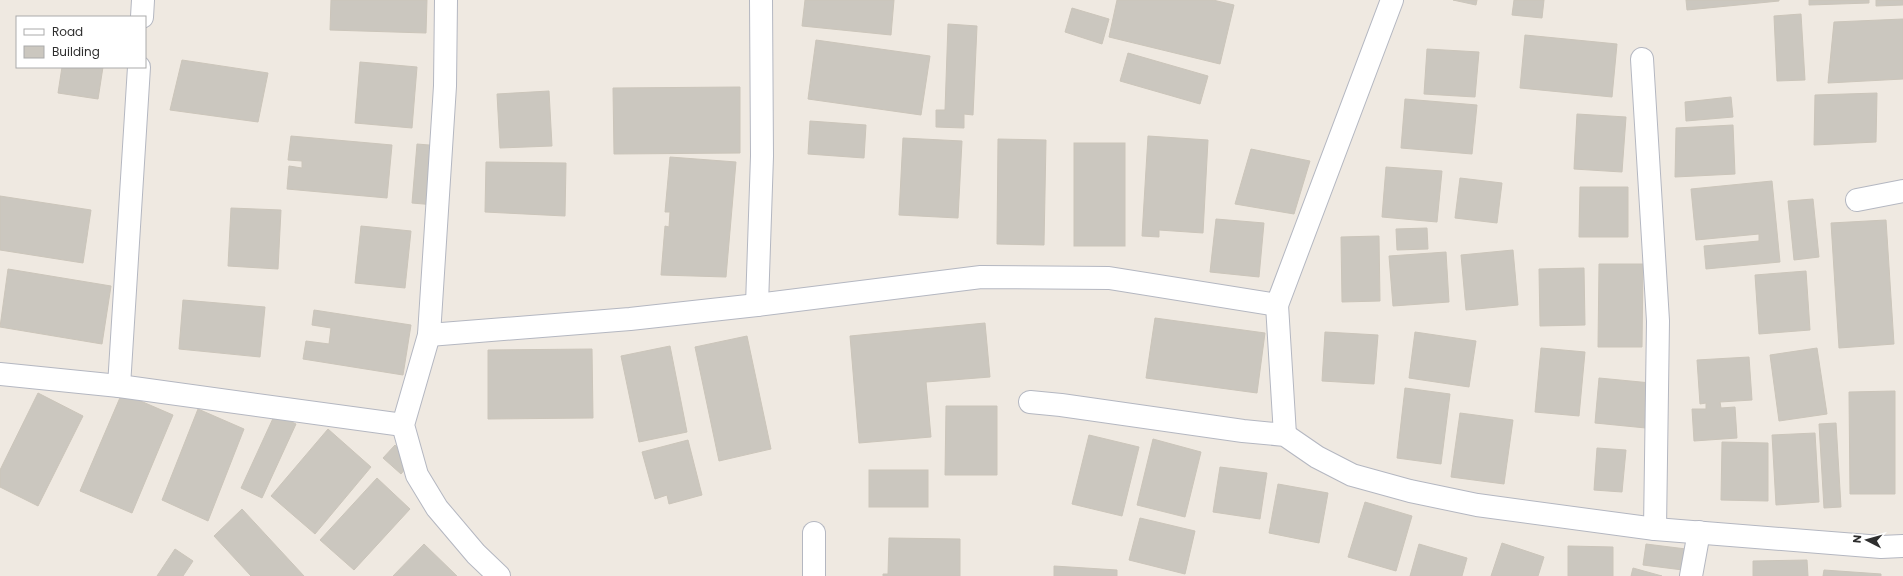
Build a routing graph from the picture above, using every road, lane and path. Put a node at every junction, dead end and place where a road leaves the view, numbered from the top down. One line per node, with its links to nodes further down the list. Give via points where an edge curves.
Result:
1 (143, 0): 5 (street)
2 (446, 0): 12 (street, via 445,86)
3 (761, 0): 10 (street, via 762,156)
4 (1392, 0): 11 (street)
5 (142, 16)
6 (1642, 59): 18 (street, via 1658,321)
7 (139, 68): 14 (street)
8 (1903, 191): 9 (street)
9 (1857, 200)
10 (757, 305): 11 (street, via 981,277 1109,278); 12 (street, via 630,319)
11 (1277, 305): 17 (street)
12 (429, 335): 16 (street)
13 (0, 374): 14 (street)
14 (119, 386): 16 (street)
15 (1030, 402): 17 (street)
16 (403, 425): 22 (street, via 417,475 437,508 476,554)
17 (1285, 436): 18 (street, via 1352,475 1410,491 1477,505)
18 (1655, 529): 19 (street)
19 (1699, 532): 21 (street, via 1882,547); 24 (street)
20 (814, 533): 23 (street)
21 (1903, 546)
22 (499, 576)
23 (814, 576)
24 (1692, 576)

